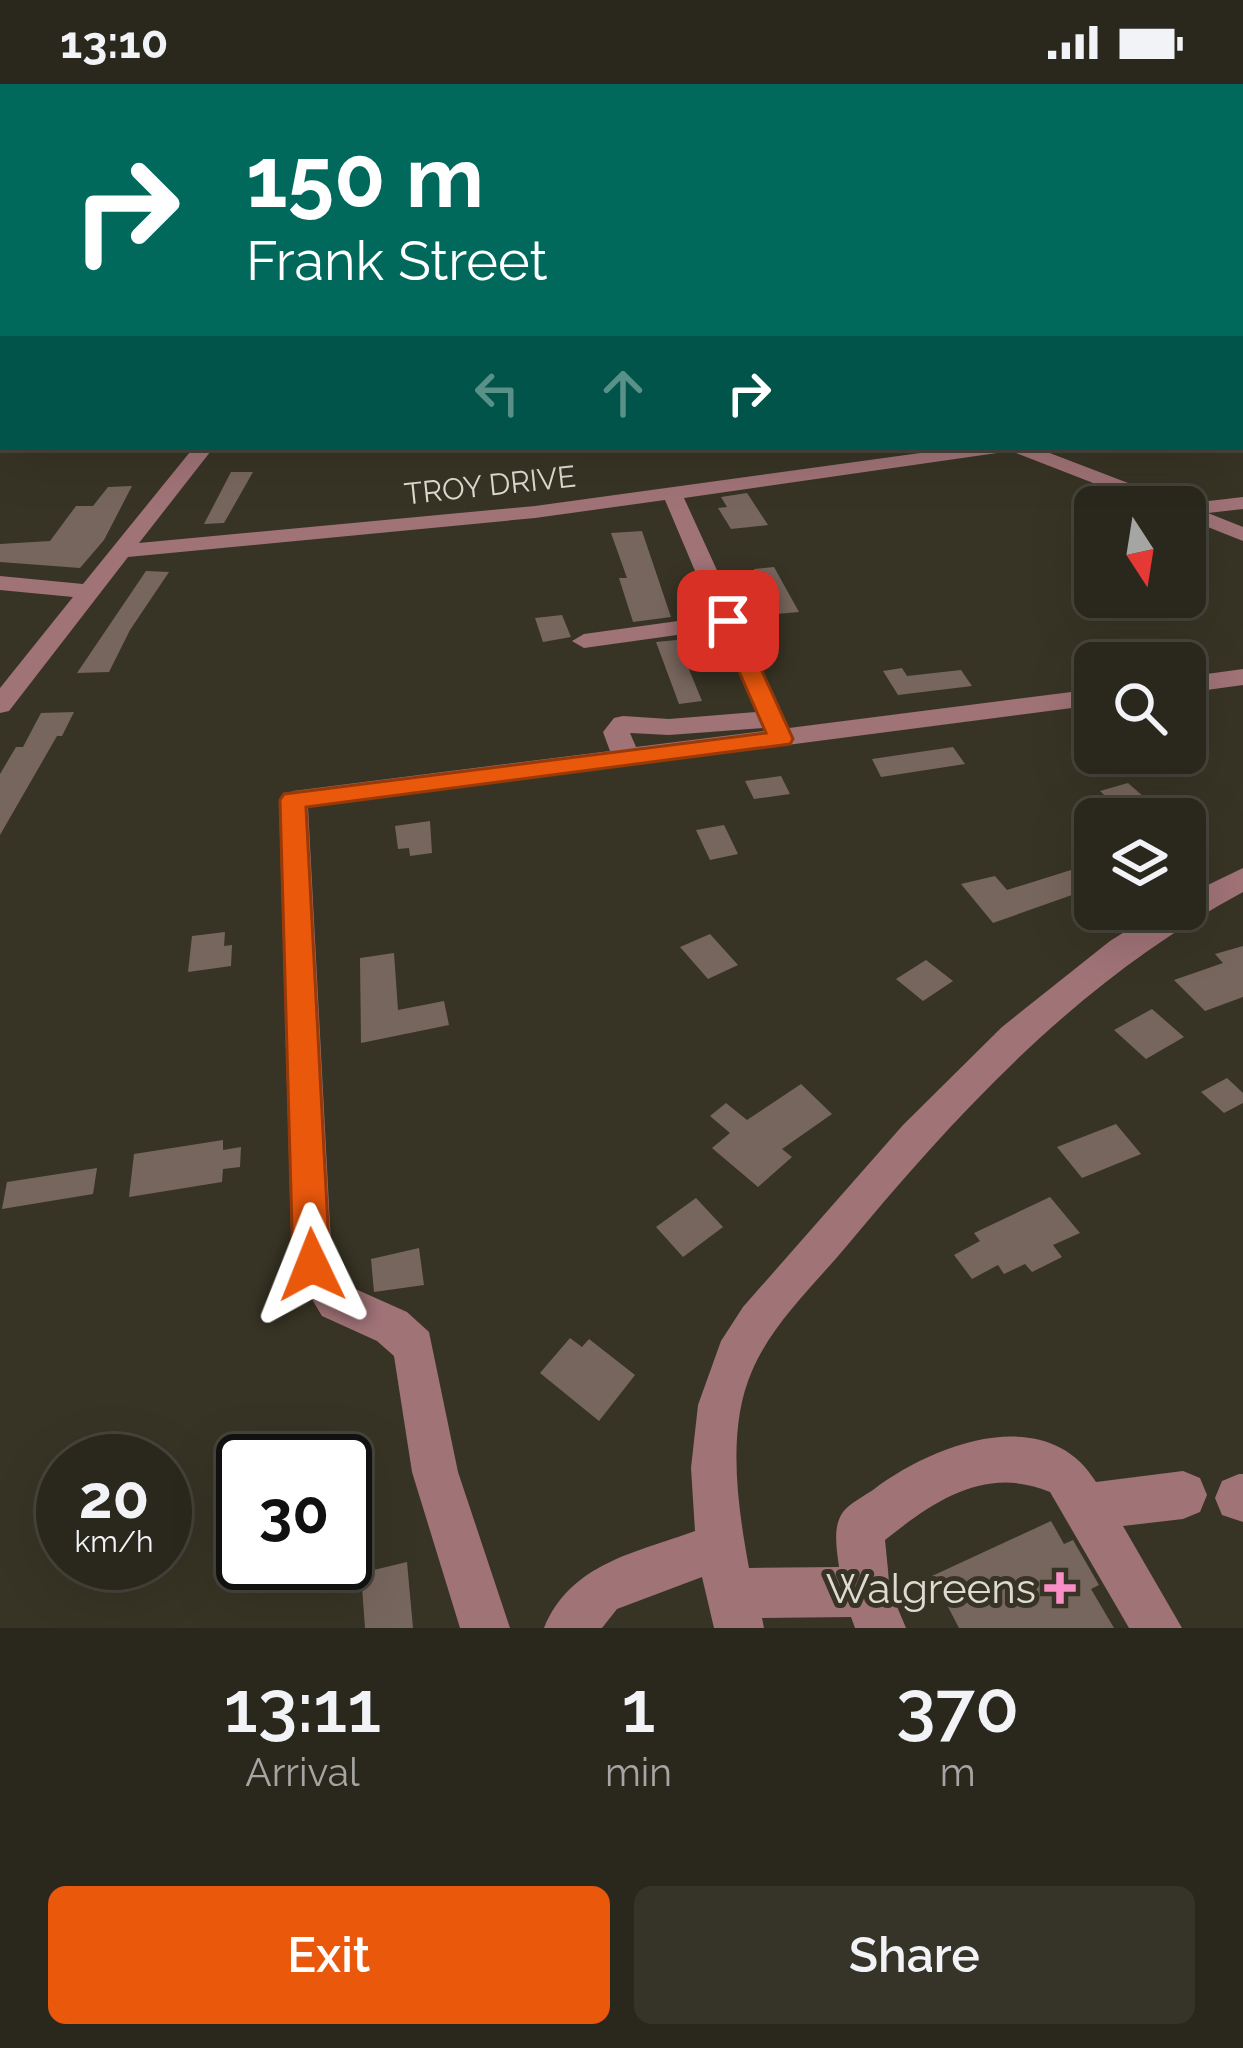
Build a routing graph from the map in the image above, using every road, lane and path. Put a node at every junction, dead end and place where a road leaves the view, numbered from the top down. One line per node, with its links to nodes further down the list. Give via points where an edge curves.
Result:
1 (202, 450): 10 (street)
2 (985, 450): 5 (street, TROY DRIVE)
3 (1025, 450): 4 (street)
4 (1119, 486)
5 (672, 494): 10 (street, TROY DRIVE); 13 (street)
6 (1243, 503): 7 (street)
7 (1206, 508)
8 (1206, 520): 9 (street)
9 (1243, 535)
10 (122, 550): 12 (street)
11 (0, 583): 12 (street)
12 (91, 592): 18 (street)
13 (728, 621): 14 (street); 19 (street)
14 (584, 641)
15 (1243, 677): 16 (street)
16 (1206, 682)
17 (1074, 699): 19 (street)
18 (0, 705)
19 (776, 729): 20 (street); 20 (street, via 612,717)
20 (627, 758): 27 (street, via 293,800 312,1265 335,1305 405,1332 414,1347 435,1472)
21 (1243, 879): 24 (street, via 1173,916 1035,1016 916,1133 762,1316 729,1373 715,1446)
22 (1183, 1495): 23 (street)
23 (1086, 1507): 25 (street, via 1066,1476 1030,1461 984,1460 916,1486 860,1529); 28 (street)
24 (731, 1589): 25 (street); 26 (street, via 600,1591)
25 (873, 1610)
26 (570, 1627)
27 (484, 1628)
28 (1157, 1628)

